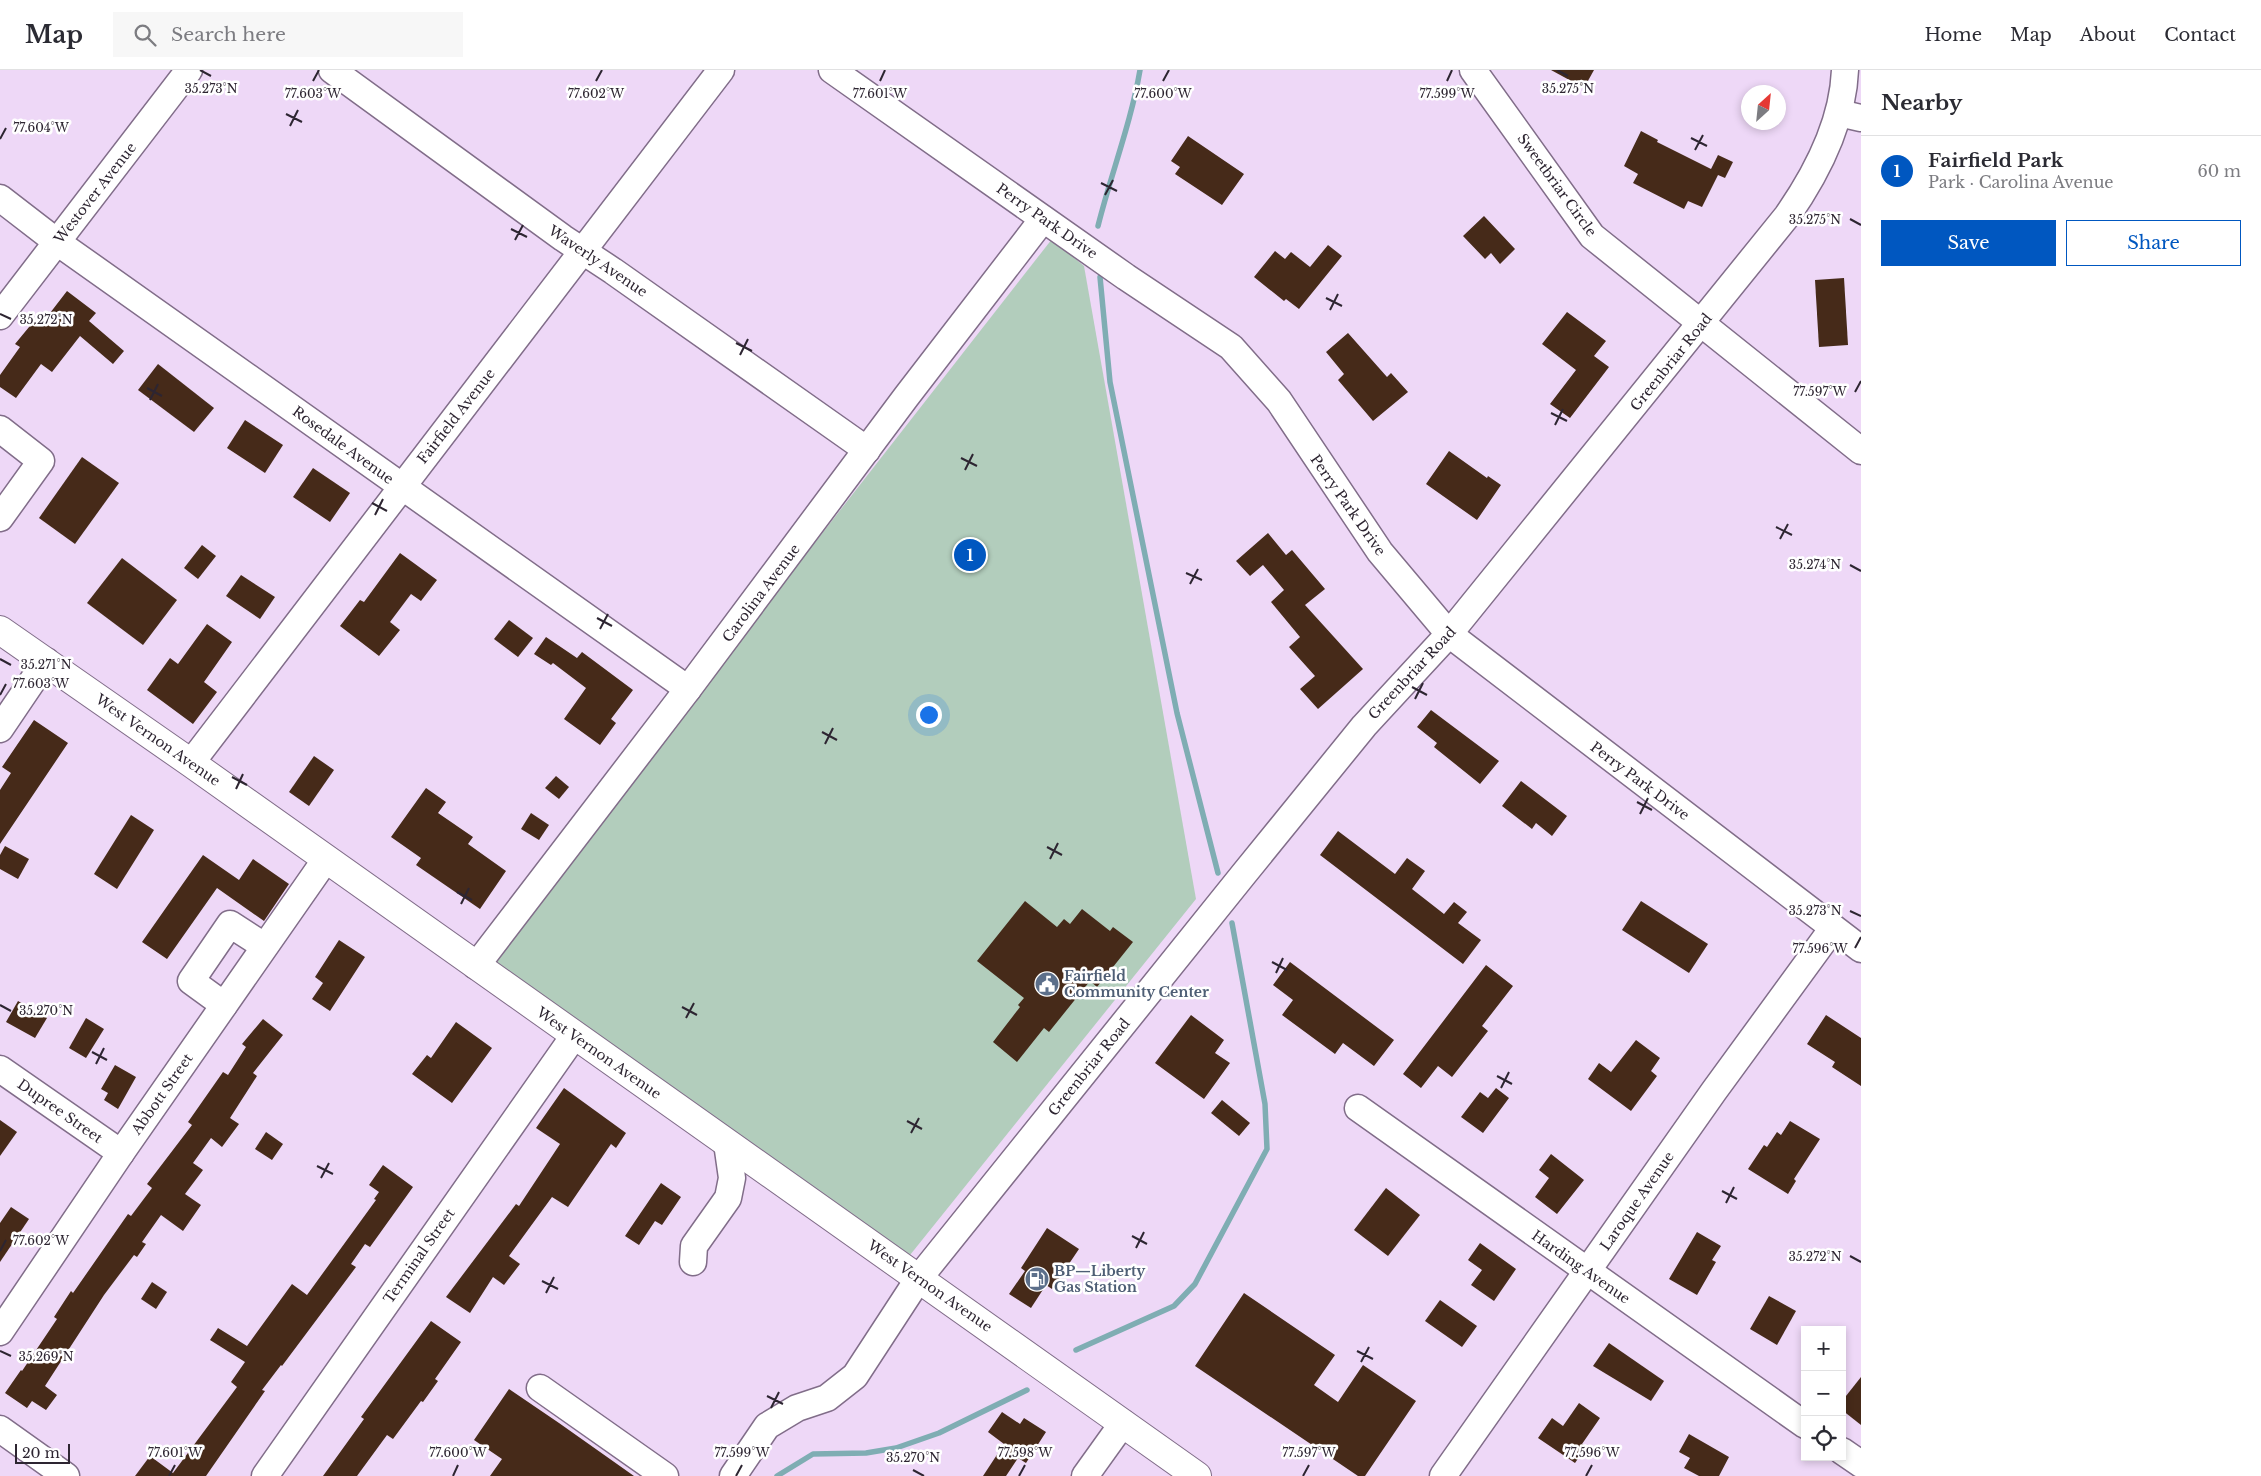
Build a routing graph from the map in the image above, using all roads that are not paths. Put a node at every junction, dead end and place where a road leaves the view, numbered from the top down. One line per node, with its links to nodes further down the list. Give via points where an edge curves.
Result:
1 (189, 70): 10 (street, Westover Avenue)
2 (332, 70): 11 (street, Waverly Avenue)
3 (721, 70): 11 (street, Fairfield Avenue)
4 (832, 70): 9 (street, Perry Park Drive)
5 (1473, 70): 13 (street, Sweetbriar Circle, via 1592,236)
6 (1845, 70): 7 (street, Greenbriar Road)
7 (1850, 115): 13 (street, Greenbriar Road, via 1823,153 1797,202)
8 (0, 198): 10 (street, Rosedale Avenue)
9 (1043, 219): 15 (street, Carolina Avenue); 20 (street, Perry Park Drive, via 1207,330 1241,357 1279,401 1380,552)
10 (57, 242): 12 (street, Westover Avenue); 17 (street, Rosedale Avenue)
11 (583, 251): 15 (street, Waverly Avenue); 17 (street, Fairfield Avenue)
12 (0, 316)
13 (1702, 323): 16 (street, Sweetbriar Circle); 20 (street, Greenbriar Road)
14 (0, 428): 18 (street, via 41,461)
15 (866, 450): 22 (street, Carolina Avenue)
16 (1861, 451)
17 (401, 487): 22 (street, Rosedale Avenue); 24 (street, Fairfield Avenue)
18 (0, 518)
19 (0, 630): 21 (main road, West Vernon Avenue)
20 (1449, 634): 26 (street, Perry Park Drive); 38 (street, Greenbriar Road, via 1364,726)
21 (46, 661): 23 (street); 24 (main road, West Vernon Avenue)
22 (688, 689): 29 (street, Carolina Avenue)
23 (0, 729)
24 (191, 763): 25 (main road, West Vernon Avenue)
25 (326, 859): 27 (street, Abbott Street); 29 (main road, West Vernon Avenue)
26 (1833, 928): 28 (street, Perry Park Drive); 37 (street, Laroque Avenue)
27 (264, 946): 30 (street, Abbott Street); 30 (street, via 230,924 191,981)
28 (1861, 949)
29 (476, 966): 31 (main road, West Vernon Avenue)
30 (224, 1005): 35 (street, Abbott Street)
31 (574, 1036): 34 (main road, West Vernon Avenue); 47 (street, Terminal Street)
32 (0, 1070): 35 (street, Dupree Street)
33 (1358, 1108): 37 (street, Harding Avenue)
34 (726, 1143): 36 (street, via 732,1178 728,1198 694,1246); 38 (main road, West Vernon Avenue)
35 (121, 1153): 39 (street, Abbott Street)
36 (693, 1262)
37 (1588, 1272): 41 (street, Harding Avenue); 52 (street, Laroque Avenue)
38 (919, 1278): 42 (main road, West Vernon Avenue); 49 (street, Greenbriar Road, via 855,1376 827,1398 797,1408 767,1426)
39 (0, 1332)
40 (540, 1388): 48 (street)
41 (1801, 1422)
42 (1123, 1423): 50 (street); 51 (main road, West Vernon Avenue)
43 (0, 1429): 46 (street)
44 (1846, 1454): 45 (street)
45 (1861, 1464)
46 (66, 1476)
47 (264, 1476)
48 (665, 1476)
49 (733, 1476)
50 (1085, 1476)
51 (1197, 1476)
52 (1443, 1476)

